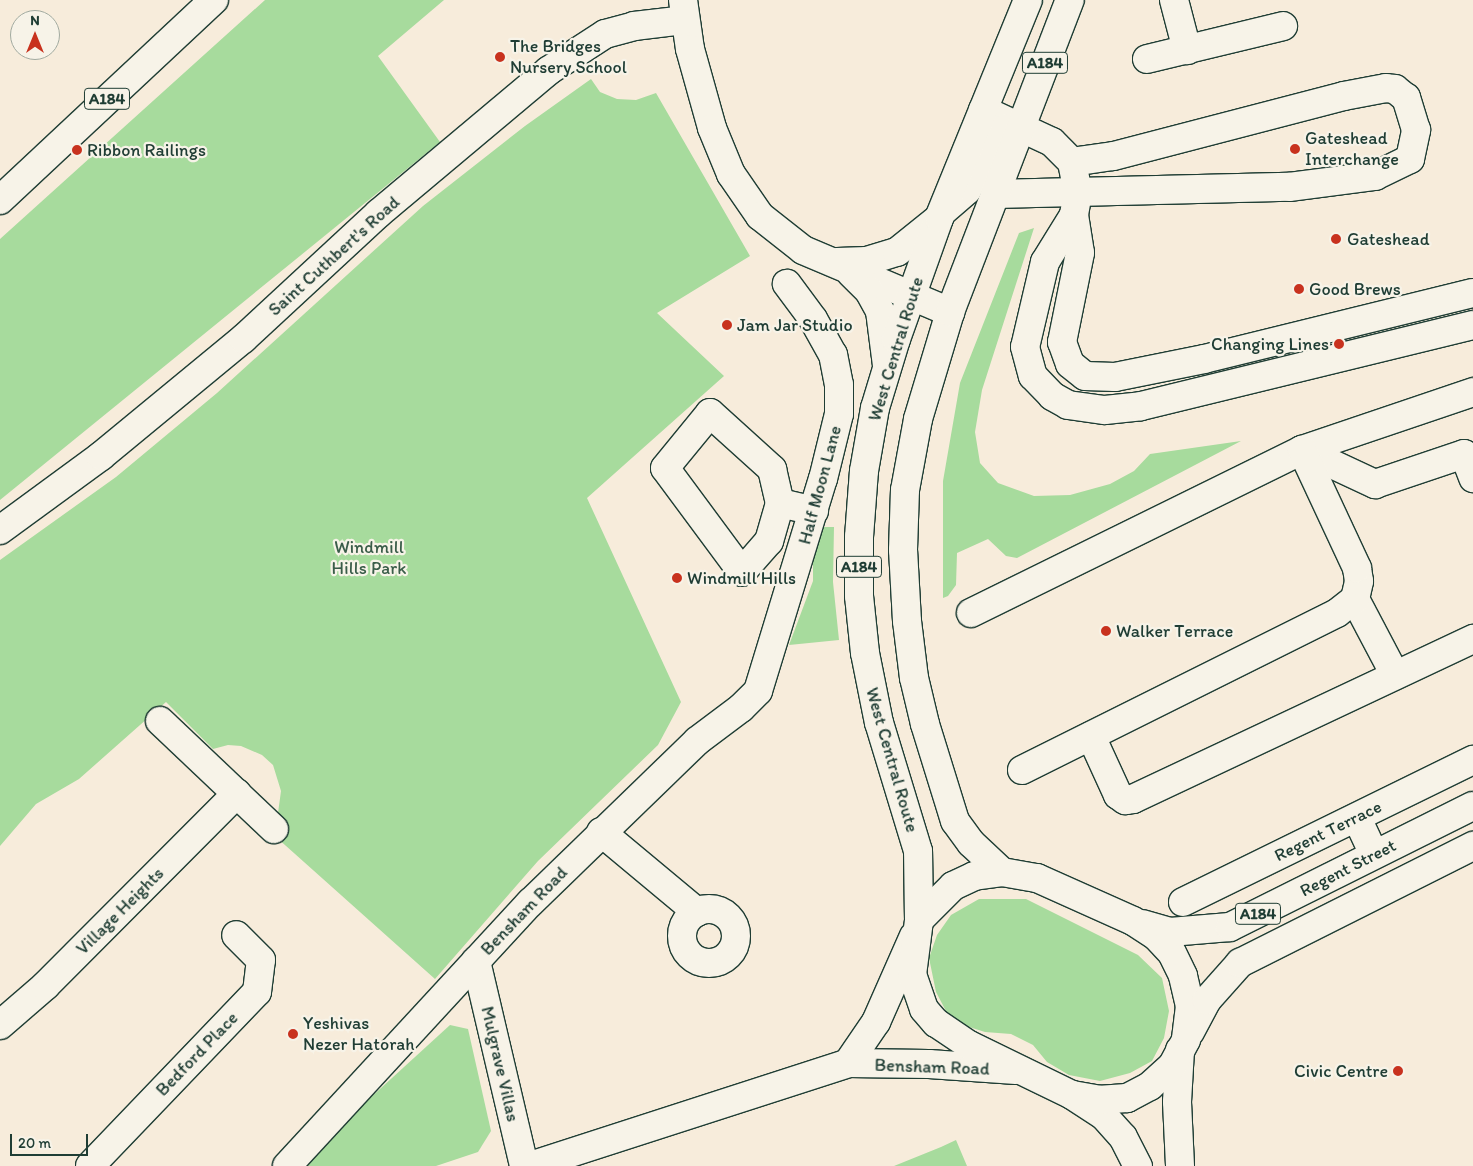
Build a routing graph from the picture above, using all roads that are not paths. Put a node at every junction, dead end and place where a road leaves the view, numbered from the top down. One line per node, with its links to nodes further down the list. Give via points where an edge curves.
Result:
1 (190, 0): 13 (main road, A184)
2 (214, 0): 15 (main road, A184)
3 (1028, 0): 10 (main road, West Central Route / A184)
4 (1070, 0): 11 (main road, A184)
5 (1174, 0): 8 (main road)
6 (684, 10): 18 (main road, via 698,86 731,174 745,198 774,230); 30 (main road, Saint Cuthbert's Road, via 605,34 548,71 379,213 235,345 102,456)
7 (1283, 26): 8 (main road)
8 (1187, 50): 9 (main road)
9 (1147, 60)
10 (982, 110): 11 (main road); 17 (main road, West Central Route / A184)
11 (1020, 127): 12 (main road, via 1052,142); 14 (main road, A184); 17 (main road, via 1004,128 997,134 968,190)
12 (1072, 162): 16 (main road); 16 (main road, via 1114,156 1386,88 1400,92 1415,116 1416,142 1410,159 1390,172 1375,176 1289,187)
13 (0, 179)
14 (995, 194): 16 (main road); 22 (main road, A184)
15 (0, 200)
16 (1076, 204): 20 (main road, via 1080,253 1062,342 1070,364 1085,376 1115,377 1204,359); 23 (main road, via 1044,262 1025,347 1033,376 1052,396 1068,405 1105,410 1141,406)
17 (941, 215): 18 (main road, via 906,246 884,257); 21 (main road, West Central Route / A184)
18 (838, 266): 21 (main road); 24 (main road, via 869,291 880,311)
19 (787, 284): 29 (main road, Half Moon Lane, via 813,319 833,355 838,385 834,444)
20 (1473, 292)
21 (912, 296): 22 (main road); 24 (main road, West Central Route / A184)
22 (950, 312): 47 (main road, A184, via 918,419 906,490 903,550 907,621 914,678 925,724 955,820 971,843)
23 (1473, 324)
24 (887, 366): 51 (main road, West Central Route / A184, via 875,408 864,471 859,596 878,723 918,851)
25 (1473, 392): 26 (main road)
26 (1302, 450): 27 (main road, via 1375,484 1464,454); 31 (main road, via 1356,568 1359,581); 32 (main road)
27 (1473, 478)
28 (780, 503): 28 (main road, via 772,468 710,413 665,468 742,572 769,541); 29 (main road)
29 (814, 511): 34 (main road, Half Moon Lane)
30 (0, 530)
31 (1354, 600): 35 (main road); 37 (main road, via 1336,613)
32 (971, 613)
33 (1473, 639): 35 (main road)
34 (767, 665): 44 (main road, Bensham Road, via 751,700 696,741)
35 (1395, 675): 37 (main road, via 1134,799 1125,800 1118,795)
36 (160, 720): 40 (main road)
37 (1091, 736): 39 (main road)
38 (1473, 760): 42 (main road, Regent Terrace)
39 (1022, 770)
40 (237, 793): 43 (main road); 54 (main road, Village Heights, via 45,986)
41 (1473, 806): 46 (main road, Regent Street / A184)
42 (1357, 818): 46 (main road); 48 (main road, Regent Terrace)
43 (274, 829)
44 (601, 832): 49 (main road); 53 (main road, Bensham Road)
45 (1473, 846): 55 (main road, Regent Street / A184, via 1240,964 1207,1000)
46 (1374, 854): 50 (main road, Regent Street / A184, via 1230,927 1170,932)
47 (1002, 872): 50 (main road, via 1037,878); 51 (main road, via 974,876 953,886)
48 (1183, 902)
49 (697, 912)
50 (1133, 921): 55 (main road, via 1156,936 1172,953 1183,976 1190,1006)
51 (917, 926): 56 (main road, Bensham Road, via 876,1022); 57 (main road, West Central Route, via 912,975 924,1009 950,1034)
52 (236, 935): 59 (main road, Bedford Place, via 261,960 257,992)
53 (476, 961): 60 (main road, Bensham Road); 61 (main road, Mulgrave Villas)
54 (0, 1025)
55 (1183, 1045): 58 (main road, Regent Street, via 1172,1066 1150,1086 1127,1098 1101,1100); 64 (main road, via 1177,1102)
56 (848, 1063): 57 (main road, Bensham Road); 62 (main road, Bensham Road)
57 (1016, 1070): 58 (main road, West Central Route)
58 (1072, 1095): 63 (main road, via 1104,1116 1123,1137)
59 (99, 1163)
60 (287, 1166)
61 (524, 1166)
62 (530, 1166)
63 (1138, 1166)
64 (1180, 1166)

